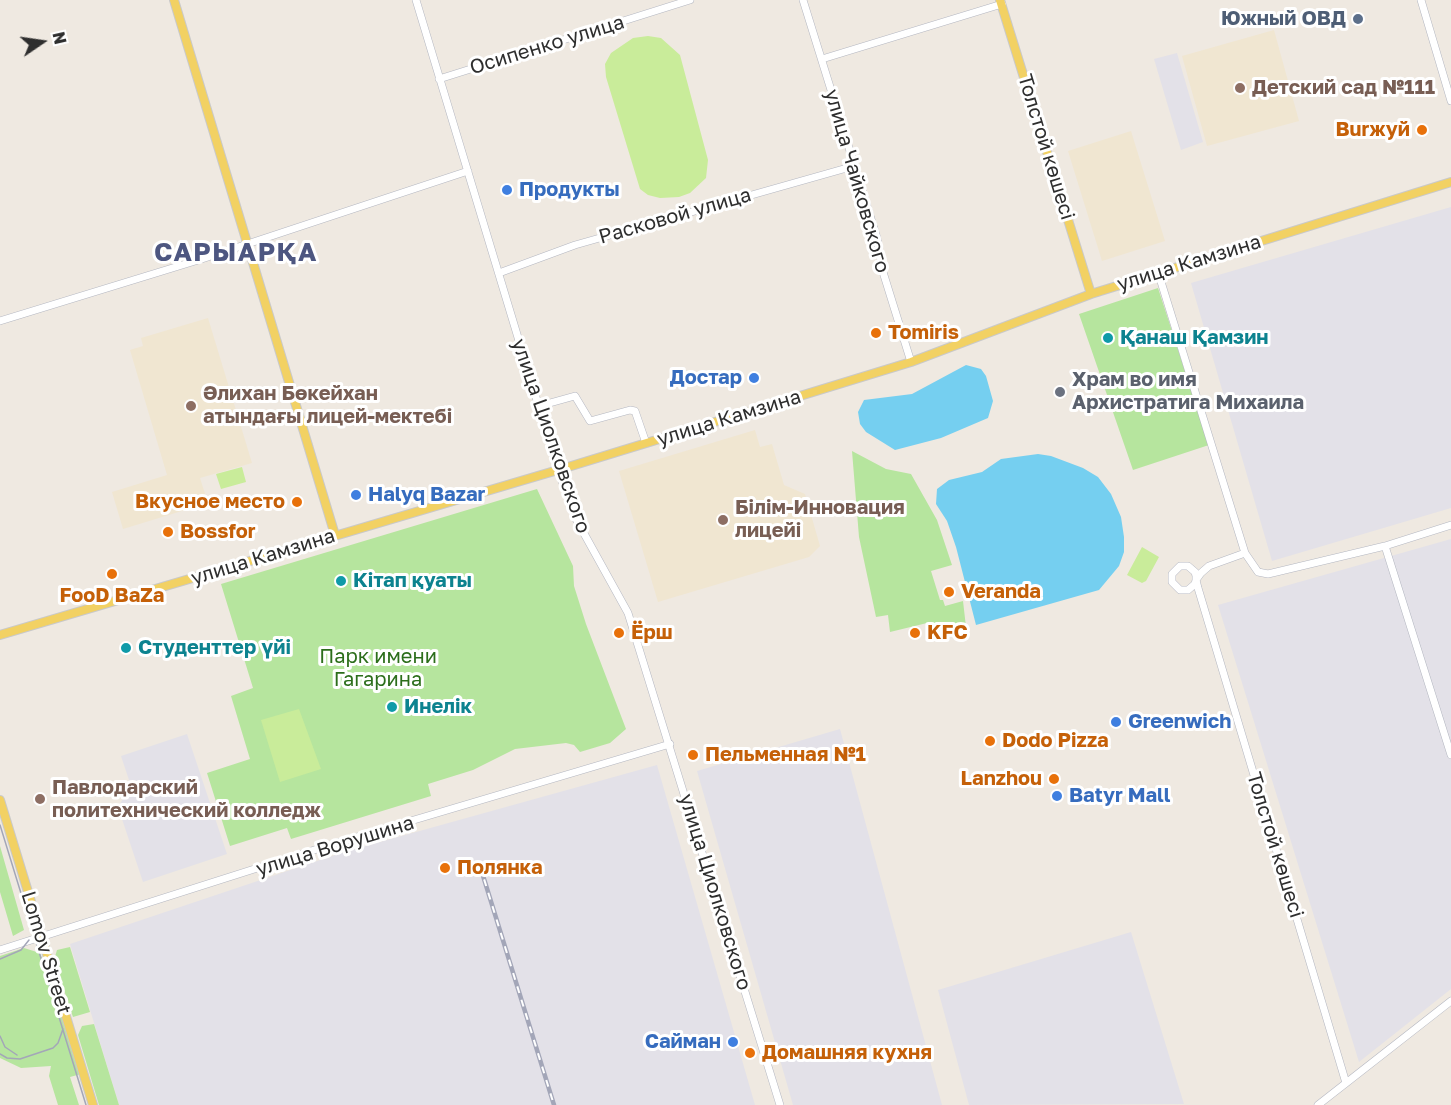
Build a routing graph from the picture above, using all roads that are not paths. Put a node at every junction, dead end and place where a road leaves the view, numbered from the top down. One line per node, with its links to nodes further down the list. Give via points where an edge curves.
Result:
1 (174, 0): 13 (main road)
2 (416, 0): 8 (street, улица Циолковского)
3 (690, 0): 8 (street, Осипенко улица)
4 (802, 0): 7 (street, улица Чайковского)
5 (1421, 0): 9 (street)
6 (1001, 2): 7 (street); 16 (main road, Толстой көшесі)
7 (822, 59): 10 (street, улица Чайковского)
8 (439, 79): 11 (street, улица Циолковского)
9 (1451, 101)
10 (854, 166): 15 (street, Расковой улица, via 575,244); 18 (street, улица Чайковского)
11 (468, 171): 13 (street); 15 (street, улица Циолковского)
12 (1451, 182): 14 (main road, улица Камзина)
13 (245, 243): 17 (street); 23 (main road)
14 (1158, 272): 16 (main road, улица Камзина); 25 (street)
15 (499, 273): 19 (street, улица Циолковского)
16 (1091, 294): 18 (main road, улица Камзина)
17 (0, 321)
18 (911, 362): 20 (main road, улица Камзина)
19 (538, 406): 20 (street, via 575,396 590,421 635,411); 21 (street, улица Циолковского)
20 (646, 443): 21 (main road, улица Камзина)
21 (558, 470): 23 (main road, улица Камзина); 32 (street, улица Циолковского, via 576,519 628,613)
22 (1451, 525): 24 (street)
23 (335, 536): 31 (main road, улица Камзина)
24 (1385, 546): 25 (street, via 1268,574 1258,572); 33 (street)
25 (1245, 552): 27 (street)
26 (1188, 566): 27 (street); 28 (street, via 1195,572); 29 (street, via 1180,566 1172,574 1174,586)
27 (1209, 566): 28 (street)
28 (1196, 580): 29 (street, via 1192,588); 30 (street, Толстой көшесі)
29 (1184, 591): 30 (street)
30 (1204, 608): 38 (street, Толстой көшесі)
31 (0, 635)
32 (670, 744): 35 (street, улица Ворушина); 40 (street, улица Циолковского)
33 (1451, 755)
34 (0, 800): 35 (main road, Lomov Street)
35 (40, 936): 36 (street, улица Ворушина); 39 (main road, Lomov Street)
36 (0, 950)
37 (1451, 1001): 38 (street)
38 (1346, 1083): 41 (street)
39 (93, 1105)
40 (780, 1105)
41 (1318, 1105)

